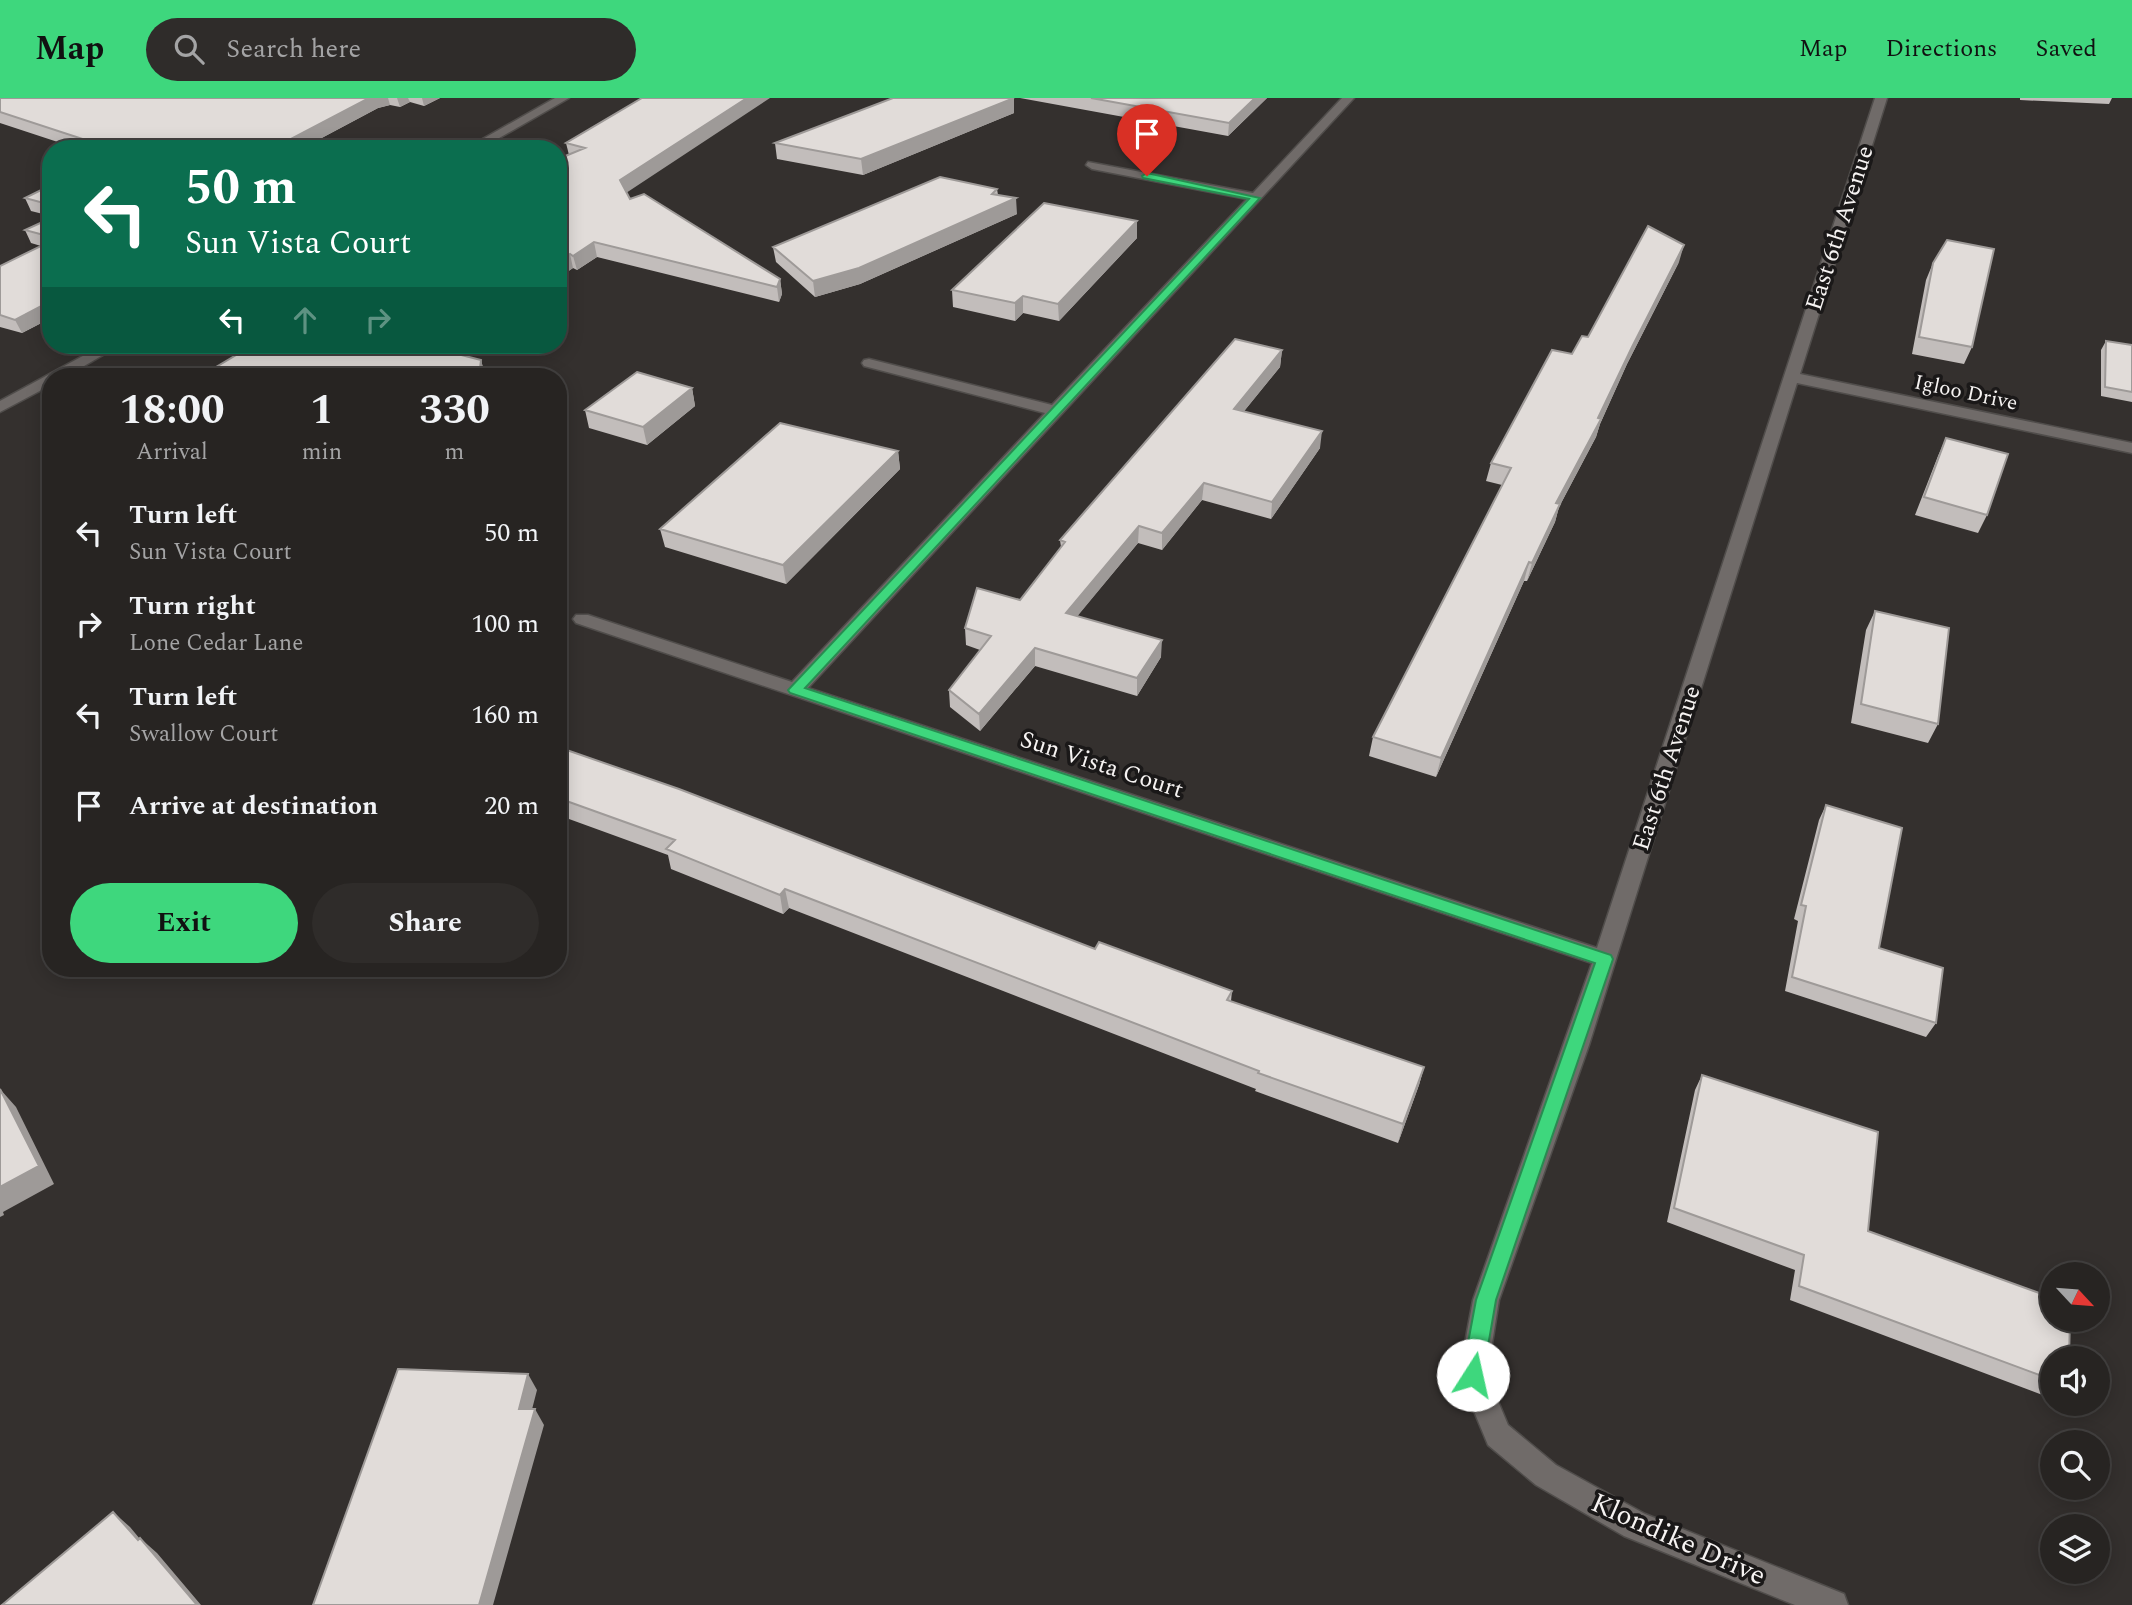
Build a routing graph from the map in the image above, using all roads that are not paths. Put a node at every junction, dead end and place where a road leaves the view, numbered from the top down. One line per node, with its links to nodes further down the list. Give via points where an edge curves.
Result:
1 (563, 98): 4 (street)
2 (1348, 98): 6 (street)
3 (1881, 98): 10 (street, East 6th Avenue)
4 (487, 140)
5 (1092, 165): 6 (street)
6 (1255, 198): 13 (street)
7 (96, 354): 9 (street)
8 (869, 363): 13 (street)
9 (71, 368)
10 (1792, 377): 14 (street, Igloo Drive); 17 (street, East 6th Avenue)
11 (42, 384): 12 (street)
12 (0, 407)
13 (1056, 411): 16 (street)
14 (2132, 448)
15 (582, 619): 16 (street, Sun Vista Court)
16 (795, 690): 17 (street, Sun Vista Court)
17 (1605, 959): 18 (street, East 6th Avenue, via 1486,1300 1473,1375)
18 (1498, 1435): 19 (street, Klondike Drive, via 1546,1475 1635,1525)
19 (1833, 1605)

